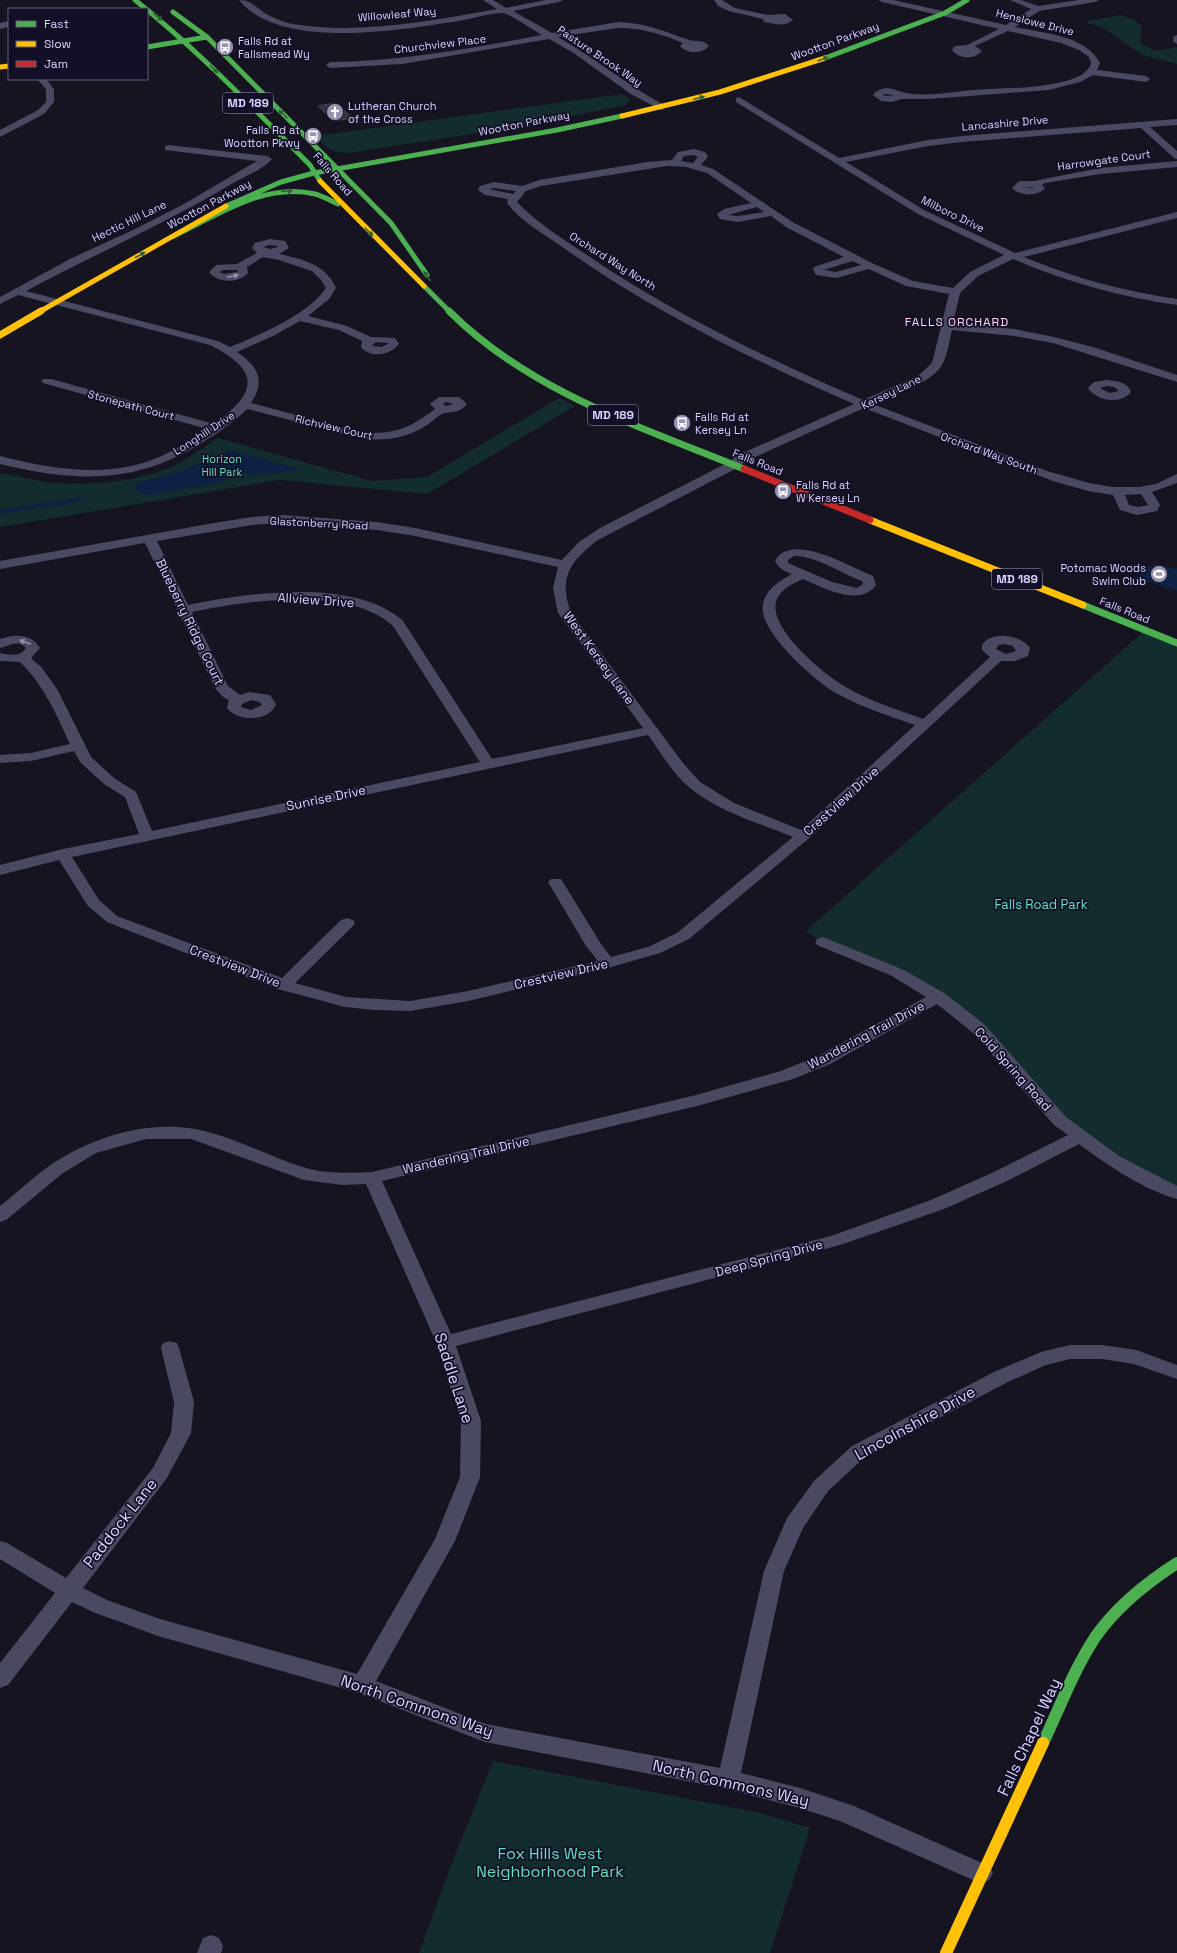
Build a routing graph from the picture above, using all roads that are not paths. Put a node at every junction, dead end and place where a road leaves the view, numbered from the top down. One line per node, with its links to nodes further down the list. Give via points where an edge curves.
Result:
1 (135, 0): 11 (main road, Falls Road / MD 189, one-way to 11)
2 (243, 0): 15 (street, Willowleaf Way, via 268,19 318,29 423,24)
3 (487, 0): 15 (street, Pasture Brook Way)
4 (559, 0): 15 (street, Willowleaf Way)
5 (718, 0): 18 (street, via 730,9)
6 (882, 0): 16 (street, Henslowe Drive)
7 (951, 0): 16 (main road, Wootton Parkway)
8 (967, 0): 17 (main road, Wootton Parkway)
9 (1014, 0): 13 (street)
10 (1095, 0): 13 (street)
11 (146, 8)
12 (167, 8): 20 (main road, Falls Road / MD 189)
13 (1037, 9): 19 (street)
14 (148, 10): 23 (main road, Falls Road / MD 189, one-way to 23)
15 (505, 10): 21 (street, Pasture Brook Way)
16 (932, 11): 17 (street, Henslowe Drive); 35 (main road, Wootton Parkway, via 786,64)
17 (945, 14): 19 (street, Henslowe Drive); 36 (main road, Wootton Parkway, one-way to 17, via 801,67)
18 (768, 18)
19 (1008, 28): 28 (street); 30 (street, Henslowe Drive, via 1060,39 1079,46 1093,56 1096,67)
20 (204, 35): 23 (main road); 44 (main road, Falls Road / MD 189, one-way to 20)
21 (553, 37): 26 (street, Churchview Place, via 628,25 656,29); 29 (street, Churchview Place, via 359,65); 35 (street, Pasture Brook Way)
22 (1177, 38): 24 (street)
23 (183, 39): 25 (main road); 27 (main road); 45 (main road, Falls Road / MD 189, one-way to 45)
24 (1177, 41)
25 (148, 42)
26 (689, 43)
27 (148, 47)
28 (969, 47)
29 (330, 65)
30 (1093, 72): 31 (street); 33 (street, via 1079,80 1049,87)
31 (1146, 79)
32 (42, 80): 39 (street, via 50,89 50,102 41,112)
33 (900, 96)
34 (739, 100): 42 (street, Milboro Drive)
35 (652, 102): 36 (street, Pasture Brook Way); 44 (main road, Wootton Parkway, via 543,126)
36 (662, 107): 44 (main road, Wootton Parkway, via 549,132)
37 (1177, 122): 38 (street, Lancashire Drive)
38 (1142, 124): 41 (street); 42 (street, Lancashire Drive, via 947,140)
39 (0, 134)
40 (168, 148): 63 (street, Hectic Hill Lane, via 267,159 187,206 76,260)
41 (1177, 156)
42 (837, 161): 58 (street, Milboro Drive, via 921,212)
43 (1177, 164): 47 (street, Harrowgate Court, via 1100,171)
44 (333, 165): 45 (main road, Wootton Parkway); 69 (main road, Falls Road / MD 189, one-way to 44, via 391,223)
45 (312, 169): 46 (main road, Wootton Parkway); 53 (main road, Falls Road / MD 189); 57 (main road, Wootton Parkway, via 252,194 203,218)
46 (276, 174)
47 (1035, 184)
48 (522, 189): 50 (street); 50 (street, via 494,185 483,188 488,193); 51 (street, via 547,181 675,162 696,165 710,171)
49 (224, 195): 55 (main road, Wootton Parkway)
50 (514, 197): 79 (street, Orchard Way North, via 512,203 515,207 541,228 608,274 660,305 734,345)
51 (760, 204): 52 (street); 52 (street, via 722,214 723,217 738,219)
52 (773, 213): 59 (street, via 805,233)
53 (352, 214): 57 (main road, one-way to 53, via 194,229 248,201 275,192 299,191 319,194); 69 (main road, Falls Road / MD 189, one-way to 69)
54 (1177, 215): 58 (street)
55 (186, 217)
56 (173, 225): 62 (main road, Wootton Parkway, via 120,258)
57 (174, 236): 62 (main road, Wootton Parkway, one-way to 57)
58 (1014, 256): 64 (street, via 998,260 974,274); 66 (street, Milboro Drive, via 1051,272 1092,285 1136,296)
59 (853, 257): 60 (street); 60 (street, via 818,269 820,273 836,275)
60 (870, 266): 64 (street, via 910,284)
61 (238, 267): 68 (street, via 266,253 316,269 331,288 327,297)
62 (93, 281): 67 (main road, Wootton Parkway)
63 (18, 292): 65 (street, Hectic Hill Lane); 67 (street, Longhill Drive)
64 (955, 292): 70 (street, Kersey Lane)
65 (0, 301)
66 (1177, 302)
67 (56, 303): 71 (main road, Wootton Parkway); 73 (street, Longhill Drive, via 198,339)
68 (298, 317): 72 (street, via 343,328); 73 (street, via 262,338)
69 (457, 319): 83 (main road, Falls Road / MD 189, via 547,385 576,400)
70 (948, 326): 74 (street, via 1038,336); 79 (street, Kersey Lane, via 937,364 931,370 910,385)
71 (0, 335)
72 (370, 340)
73 (229, 351): 78 (street, Longhill Drive, via 250,369 254,383 249,399)
74 (1143, 368): 75 (street); 77 (street)
75 (1177, 379)
76 (47, 381): 81 (street, Stonepath Court)
77 (1117, 384)
78 (244, 405): 80 (street, Richview Court, via 364,436 377,437 401,434 415,429); 81 (street, Longhill Drive)
79 (865, 405): 83 (street, Kersey Lane, via 742,458); 86 (street, Orchard Way South, via 1056,477 1089,487)
80 (442, 409)
81 (215, 428): 82 (street, Longhill Drive, via 161,460 101,473 44,471)
82 (0, 460)
83 (733, 465): 88 (street, West Kersey Lane, via 606,530 581,547); 92 (main road, Falls Road / MD 189)
84 (1177, 478): 85 (street, Orchard Way South, via 1166,484)
85 (1144, 489): 86 (street, Orchard Way South); 86 (street, via 1154,505 1153,508 1137,511 1124,507)
86 (1117, 491)
87 (149, 538): 88 (street, Glastonberry Road, via 252,521 311,520 415,532); 89 (street, Glastonberry Road); 91 (street, Blueberry Ridge Court)
88 (566, 564): 99 (street, West Kersey Lane, via 559,589 565,613)
89 (0, 565)
90 (802, 574): 90 (street, via 783,565 781,561 784,556 795,552 802,553 868,579 870,585 860,591 850,592); 98 (street, via 779,588 772,598 768,614 773,625 804,662 831,684 860,700)
91 (183, 610): 97 (street, Blueberry Ridge Court, via 222,688); 102 (street, Allview Drive, via 234,600 273,596 347,600 379,610 398,624)
92 (1177, 643)
93 (0, 644): 95 (street, one-way to 93, via 32,650 30,643 17,640)
94 (0, 657): 95 (street)
95 (22, 657): 100 (street, via 37,671 50,689)
96 (998, 657): 98 (street, Crestview Drive)
97 (238, 699)
98 (925, 724): 104 (street, Crestview Drive)
99 (652, 730): 102 (street, Sunrise Drive); 104 (street, West Kersey Lane, via 678,766 713,797 747,814)
100 (78, 746): 101 (street, via 31,757); 103 (street, via 89,764 131,795)
101 (0, 759)
102 (488, 764): 103 (street, Sunrise Drive)
103 (147, 836): 105 (street, Sunrise Drive)
104 (804, 836): 110 (street, Crestview Drive, via 683,936 654,950)
105 (63, 854): 106 (street, Sunrise Drive); 111 (street, Crestview Drive, via 93,903 112,919)
106 (0, 870)
107 (556, 882): 110 (street, via 594,946)
108 (347, 923): 111 (street)
109 (823, 942): 112 (street, Cold Spring Road, via 898,973)
110 (608, 963): 111 (street, Crestview Drive, via 468,996 410,1006 345,1002)
111 (284, 984)
112 (938, 997): 113 (street, Cold Spring Road, via 978,1028 1060,1121); 114 (street, Wandering Trail Drive, via 824,1060 787,1074 697,1100)
113 (1079, 1137): 115 (street, Cold Spring Road, via 1113,1160); 117 (street, Deep Spring Drive, via 951,1198 898,1220 834,1241)
114 (372, 1178): 116 (street, Wandering Trail Drive, via 304,1174 210,1138 190,1133 146,1133 90,1149 57,1169); 117 (street, Saddle Lane)
115 (1177, 1193)
116 (0, 1216)
117 (445, 1342): 124 (street, Saddle Lane, via 471,1421 470,1477 445,1541)
118 (170, 1348): 122 (street, Paddock Lane, via 184,1402 181,1433 160,1473)
119 (1177, 1372): 125 (street, Lincolnshire Drive, via 1136,1357 1102,1352 1070,1352 1041,1360 1001,1377 859,1451 821,1486 794,1524 774,1571)
120 (0, 1550): 122 (street, North Commons Way)
121 (1177, 1563): 126 (main road, Falls Chapel Way, via 1128,1597 1105,1622 1087,1650)
122 (68, 1590): 123 (street, Paddock Lane); 124 (street, North Commons Way, via 100,1606 158,1627)
123 (0, 1678)
124 (362, 1685): 125 (street, North Commons Way, via 485,1733)
125 (729, 1779): 126 (street, North Commons Way, via 846,1813)
126 (982, 1874): 127 (main road, Falls Chapel Way)
127 (946, 1953)

